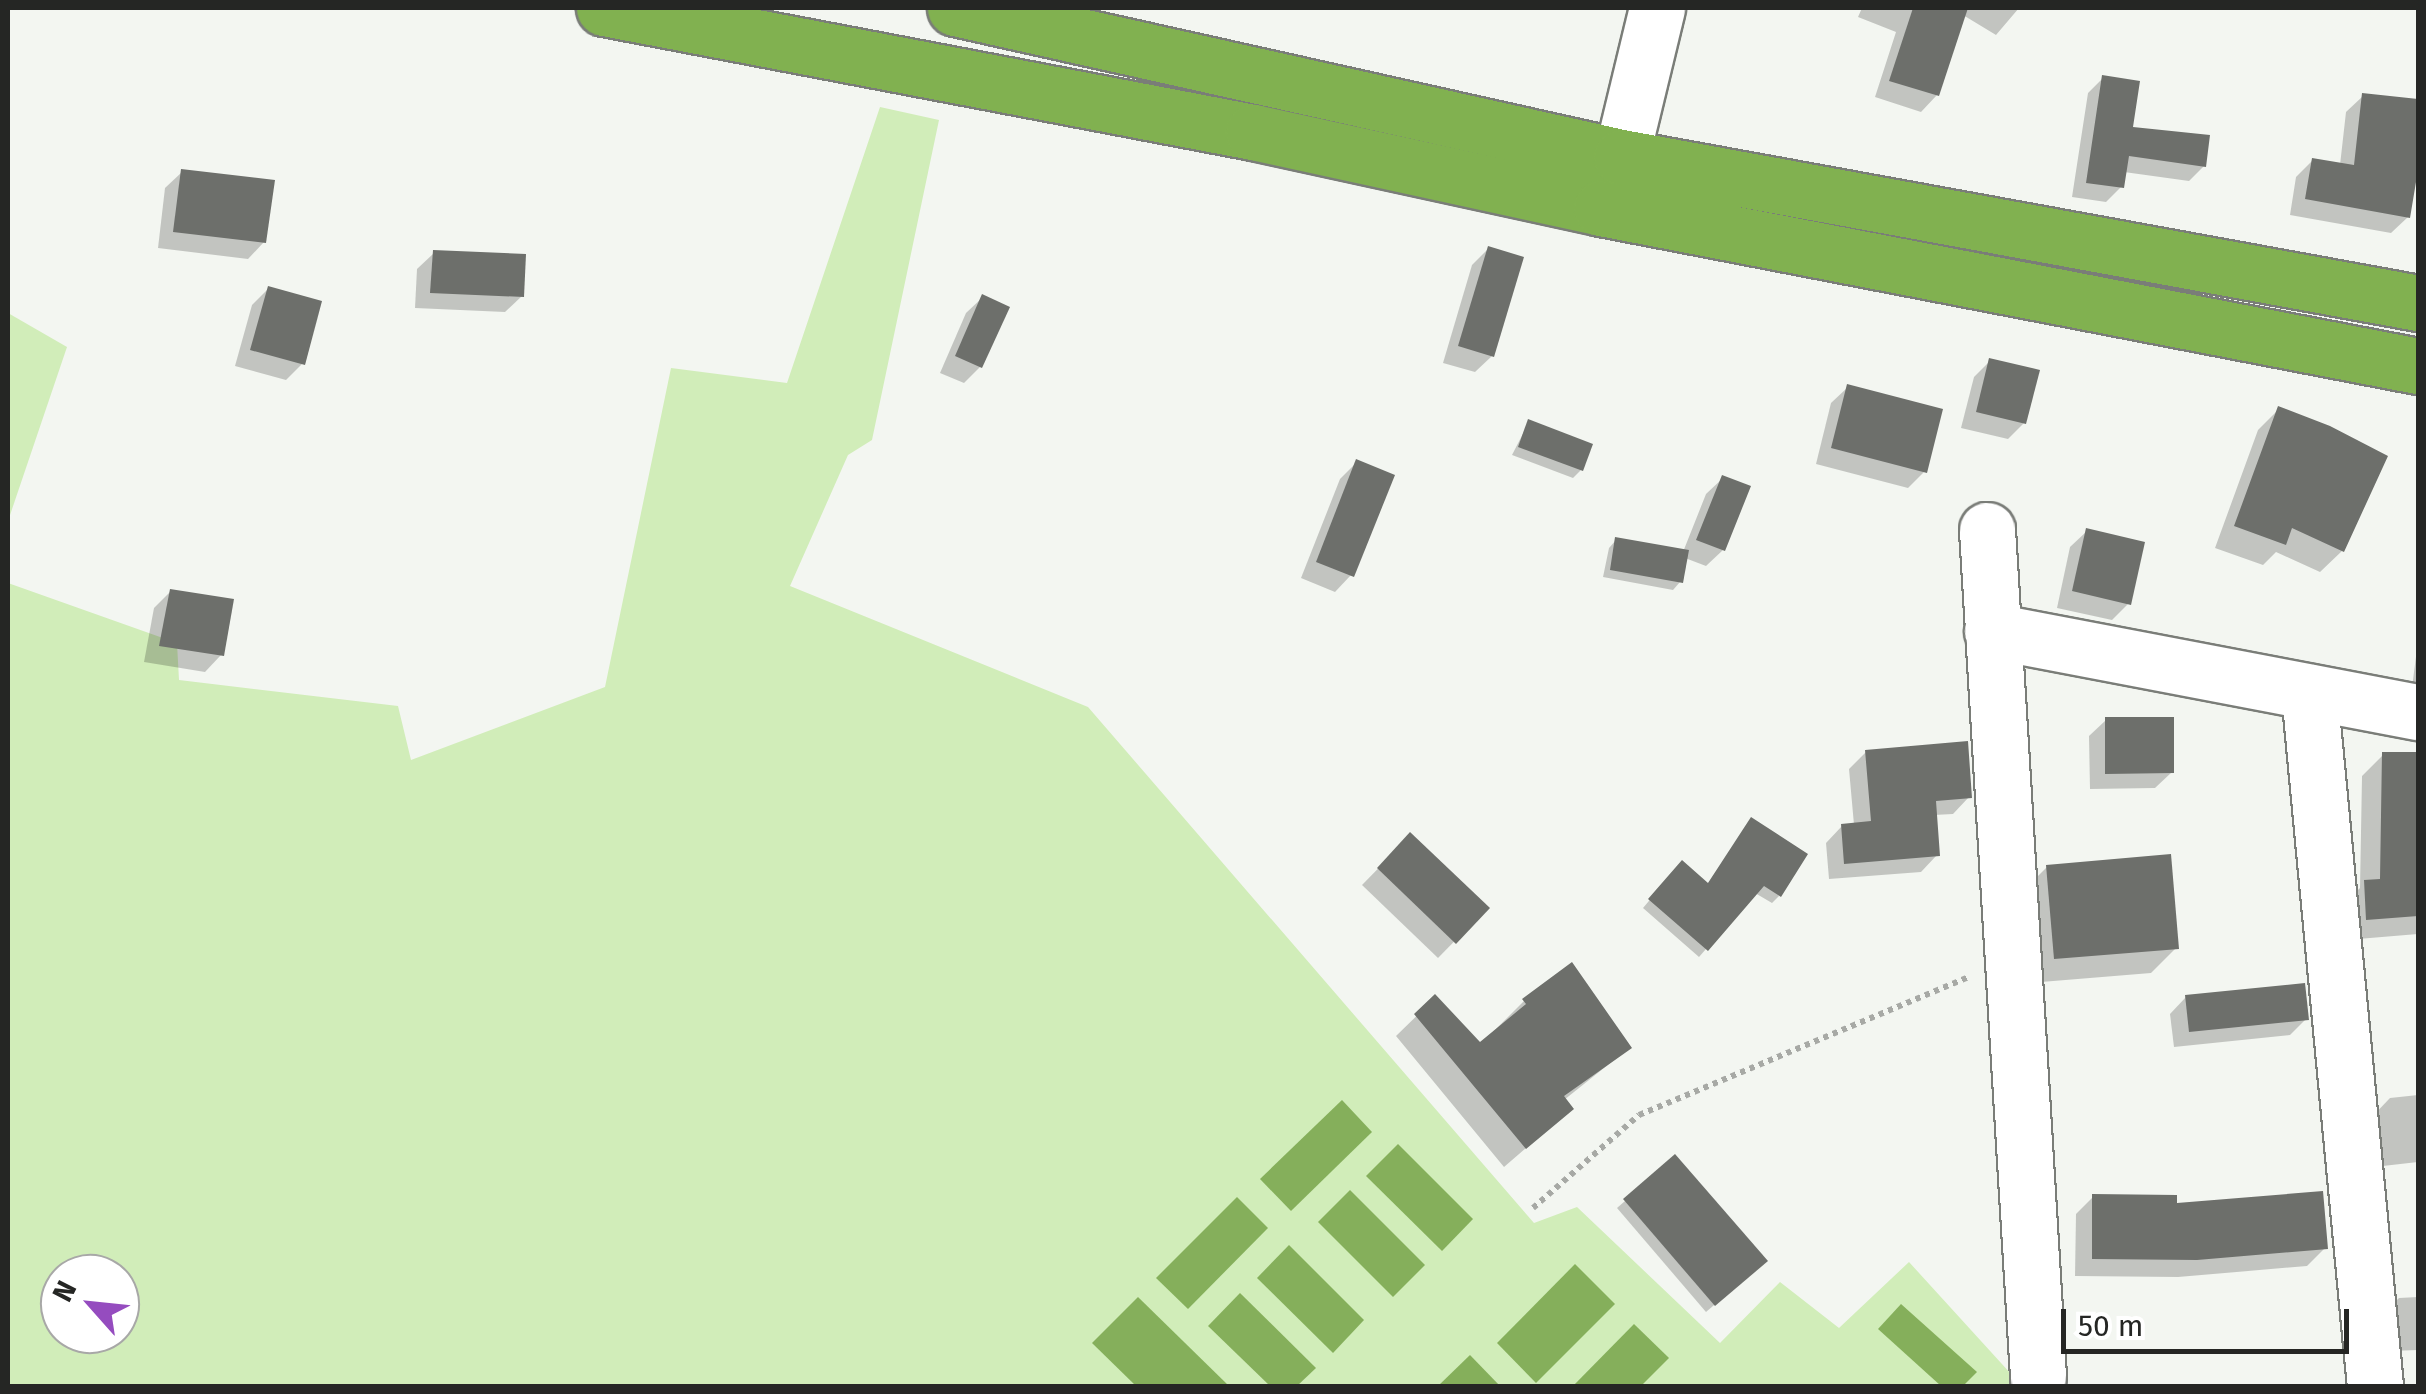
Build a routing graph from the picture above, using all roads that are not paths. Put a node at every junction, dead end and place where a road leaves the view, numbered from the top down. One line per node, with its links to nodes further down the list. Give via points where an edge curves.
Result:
1 (604, 8): 6 (highway)
2 (955, 8): 4 (highway)
3 (1657, 8): 4 (street)
4 (1622, 157): 5 (highway)
5 (2418, 303)
6 (2418, 366)
7 (1987, 530): 8 (street)
8 (1992, 631): 9 (street); 11 (street)
9 (2309, 692): 10 (street); 12 (street)
10 (2418, 712)
11 (2038, 1376)
12 (2375, 1386)

